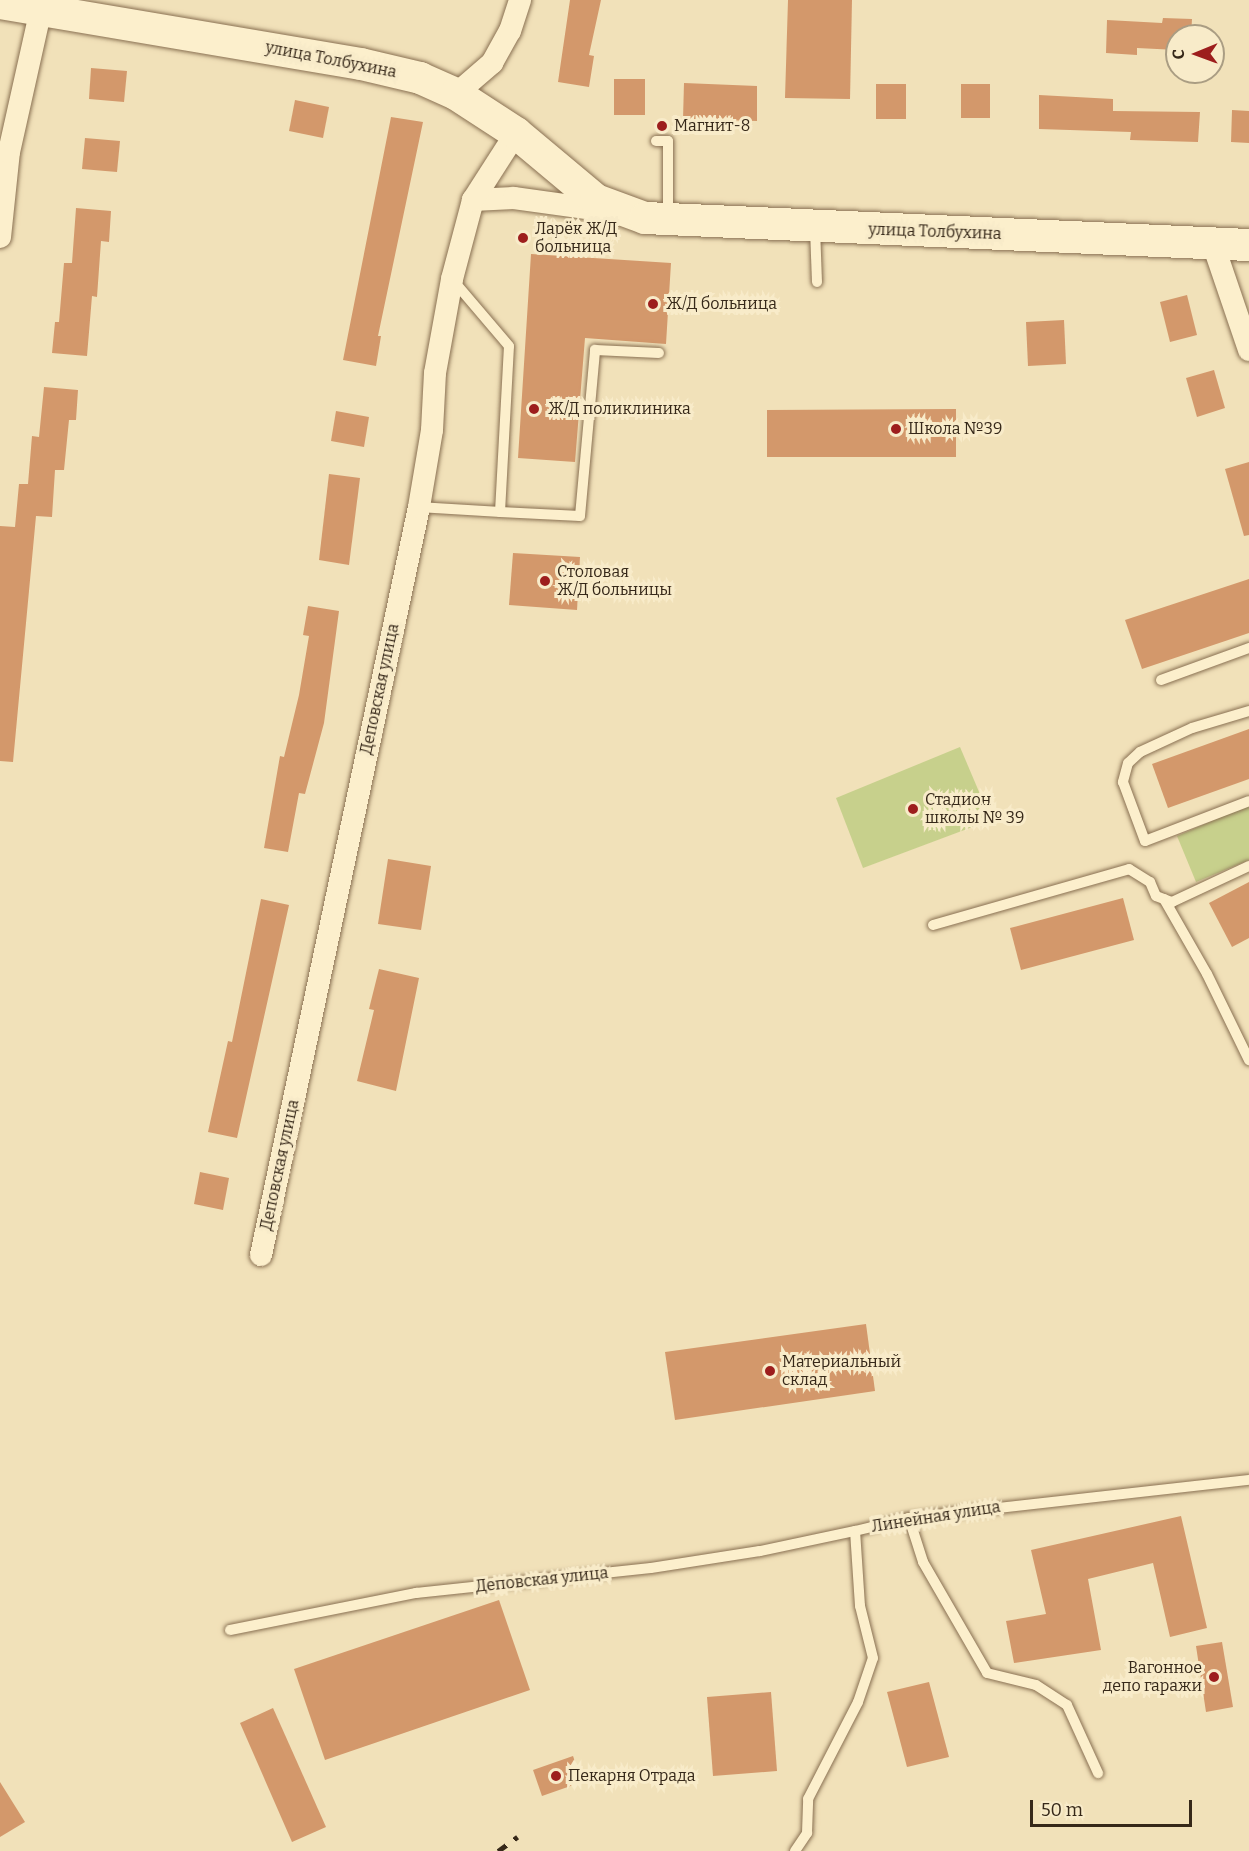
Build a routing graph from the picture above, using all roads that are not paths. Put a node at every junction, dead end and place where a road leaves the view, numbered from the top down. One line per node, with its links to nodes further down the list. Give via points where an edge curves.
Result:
1 (520, 0): 4 (street, via 510,31 492,63)
2 (0, 3): 3 (street, улица Толбухина)
3 (41, 9): 4 (street, улица Толбухина, via 362,64 420,78); 11 (street, via 9,152)
4 (456, 94): 5 (street, улица Толбухина)
5 (516, 133): 7 (street, Деповская улица); 8 (street, улица Толбухина, via 596,200)
6 (656, 141): 9 (lane, via 668,141)
7 (473, 200): 8 (street, улица Толбухина, via 514,198); 14 (street, Деповская улица)
8 (622, 212): 9 (street, улица Толбухина)
9 (668, 221): 10 (street, улица Толбухина)
10 (815, 227): 12 (street, улица Толбухина); 15 (lane)
11 (0, 237)
12 (1213, 244): 13 (street, улица Толбухина); 16 (street)
13 (1249, 245)
14 (452, 279): 18 (street, Деповская улица, via 435,373 432,430); 19 (lane, via 509,346)
15 (817, 282)
16 (1249, 350)
17 (659, 353): 19 (lane, via 595,350 580,516)
18 (419, 507): 19 (lane); 28 (street, Деповская улица)
19 (500, 512)
20 (1249, 648): 21 (lane)
21 (1161, 680)
22 (1249, 711): 23 (lane, via 1192,728 1140,752 1128,763 1123,782 1145,841)
23 (1249, 801)
24 (1249, 866): 25 (lane, via 1172,902)
25 (1164, 899): 26 (lane, via 1156,896 1150,882 1129,869); 27 (lane, via 1207,974)
26 (933, 925)
27 (1249, 1060)
28 (261, 1255)
29 (1249, 1480): 30 (lane, Линейная улица)
30 (909, 1518): 31 (lane, Линейная улица); 33 (lane, via 923,1562 987,1673 1036,1684 1067,1705)
31 (855, 1531): 32 (lane, Деповская улица, via 651,1568 404,1595); 34 (lane, Линейная улица, via 860,1606 873,1658 858,1702 808,1799 807,1833)
32 (230, 1630)
33 (1098, 1773)
34 (795, 1851)

